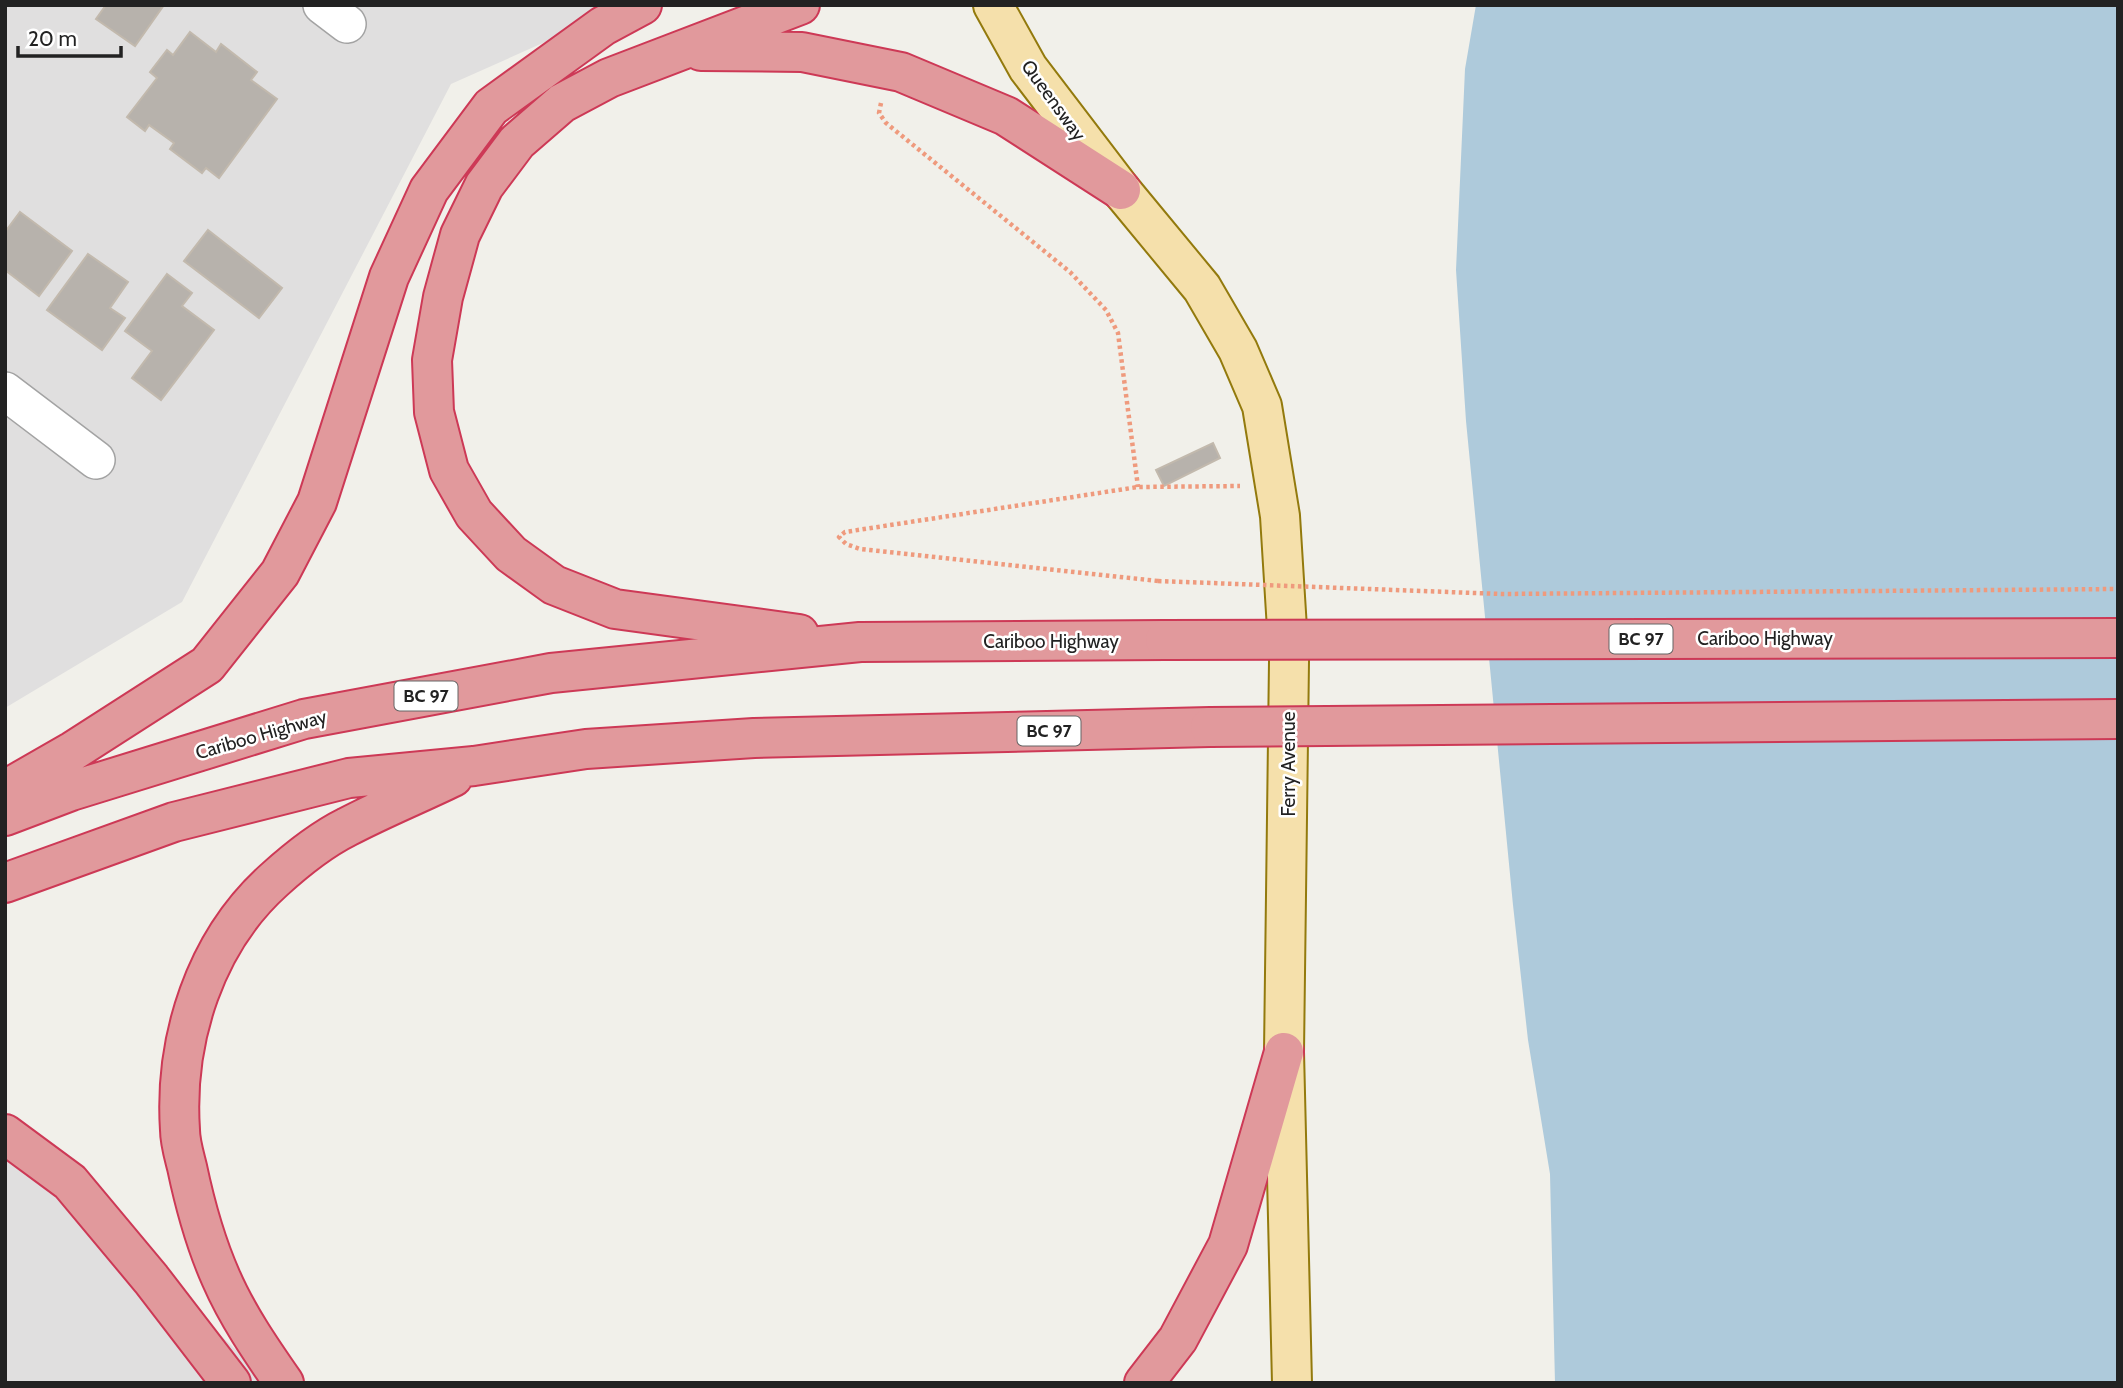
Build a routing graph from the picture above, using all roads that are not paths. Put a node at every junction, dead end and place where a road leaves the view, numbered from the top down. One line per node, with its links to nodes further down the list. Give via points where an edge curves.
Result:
1 (642, 5): 12 (highway, via 603,26 491,107 429,190 389,277 317,502 280,573 207,664)
2 (800, 5): 4 (highway)
3 (993, 5): 5 (main road, Queensway, via 1028,68)
4 (681, 51): 5 (highway, via 802,52 901,72 1006,116); 9 (highway, via 609,78 562,103 517,142 485,186 460,235 432,360 434,412 449,470 474,514 511,554 554,585 615,609)
5 (1121, 190): 15 (main road, Ferry Avenue, via 1202,288 1238,351 1262,406 1280,516 1289,661)
6 (5, 391): 7 (street)
7 (96, 460)
8 (2118, 638): 9 (highway, Cariboo Highway / BC 97, bridge)
9 (860, 642): 13 (highway, Cariboo Highway / BC 97, via 551,674 304,719)
10 (2118, 719): 11 (highway, BC 97, bridge, via 1210,727 754,738 586,749)
11 (474, 766): 14 (highway, BC 97, via 336,781 174,822); 18 (highway, via 347,827 272,881 217,950 200,991 182,1051 180,1131 197,1215 222,1280)
12 (5, 790)
13 (5, 816)
14 (5, 883)
15 (1284, 1052): 19 (highway, via 1228,1245 1178,1339); 20 (main road, Ferry Avenue)
16 (5, 1134): 17 (highway, via 70,1182)
17 (231, 1383)
18 (284, 1383)
19 (1144, 1383)
20 (1292, 1383)

